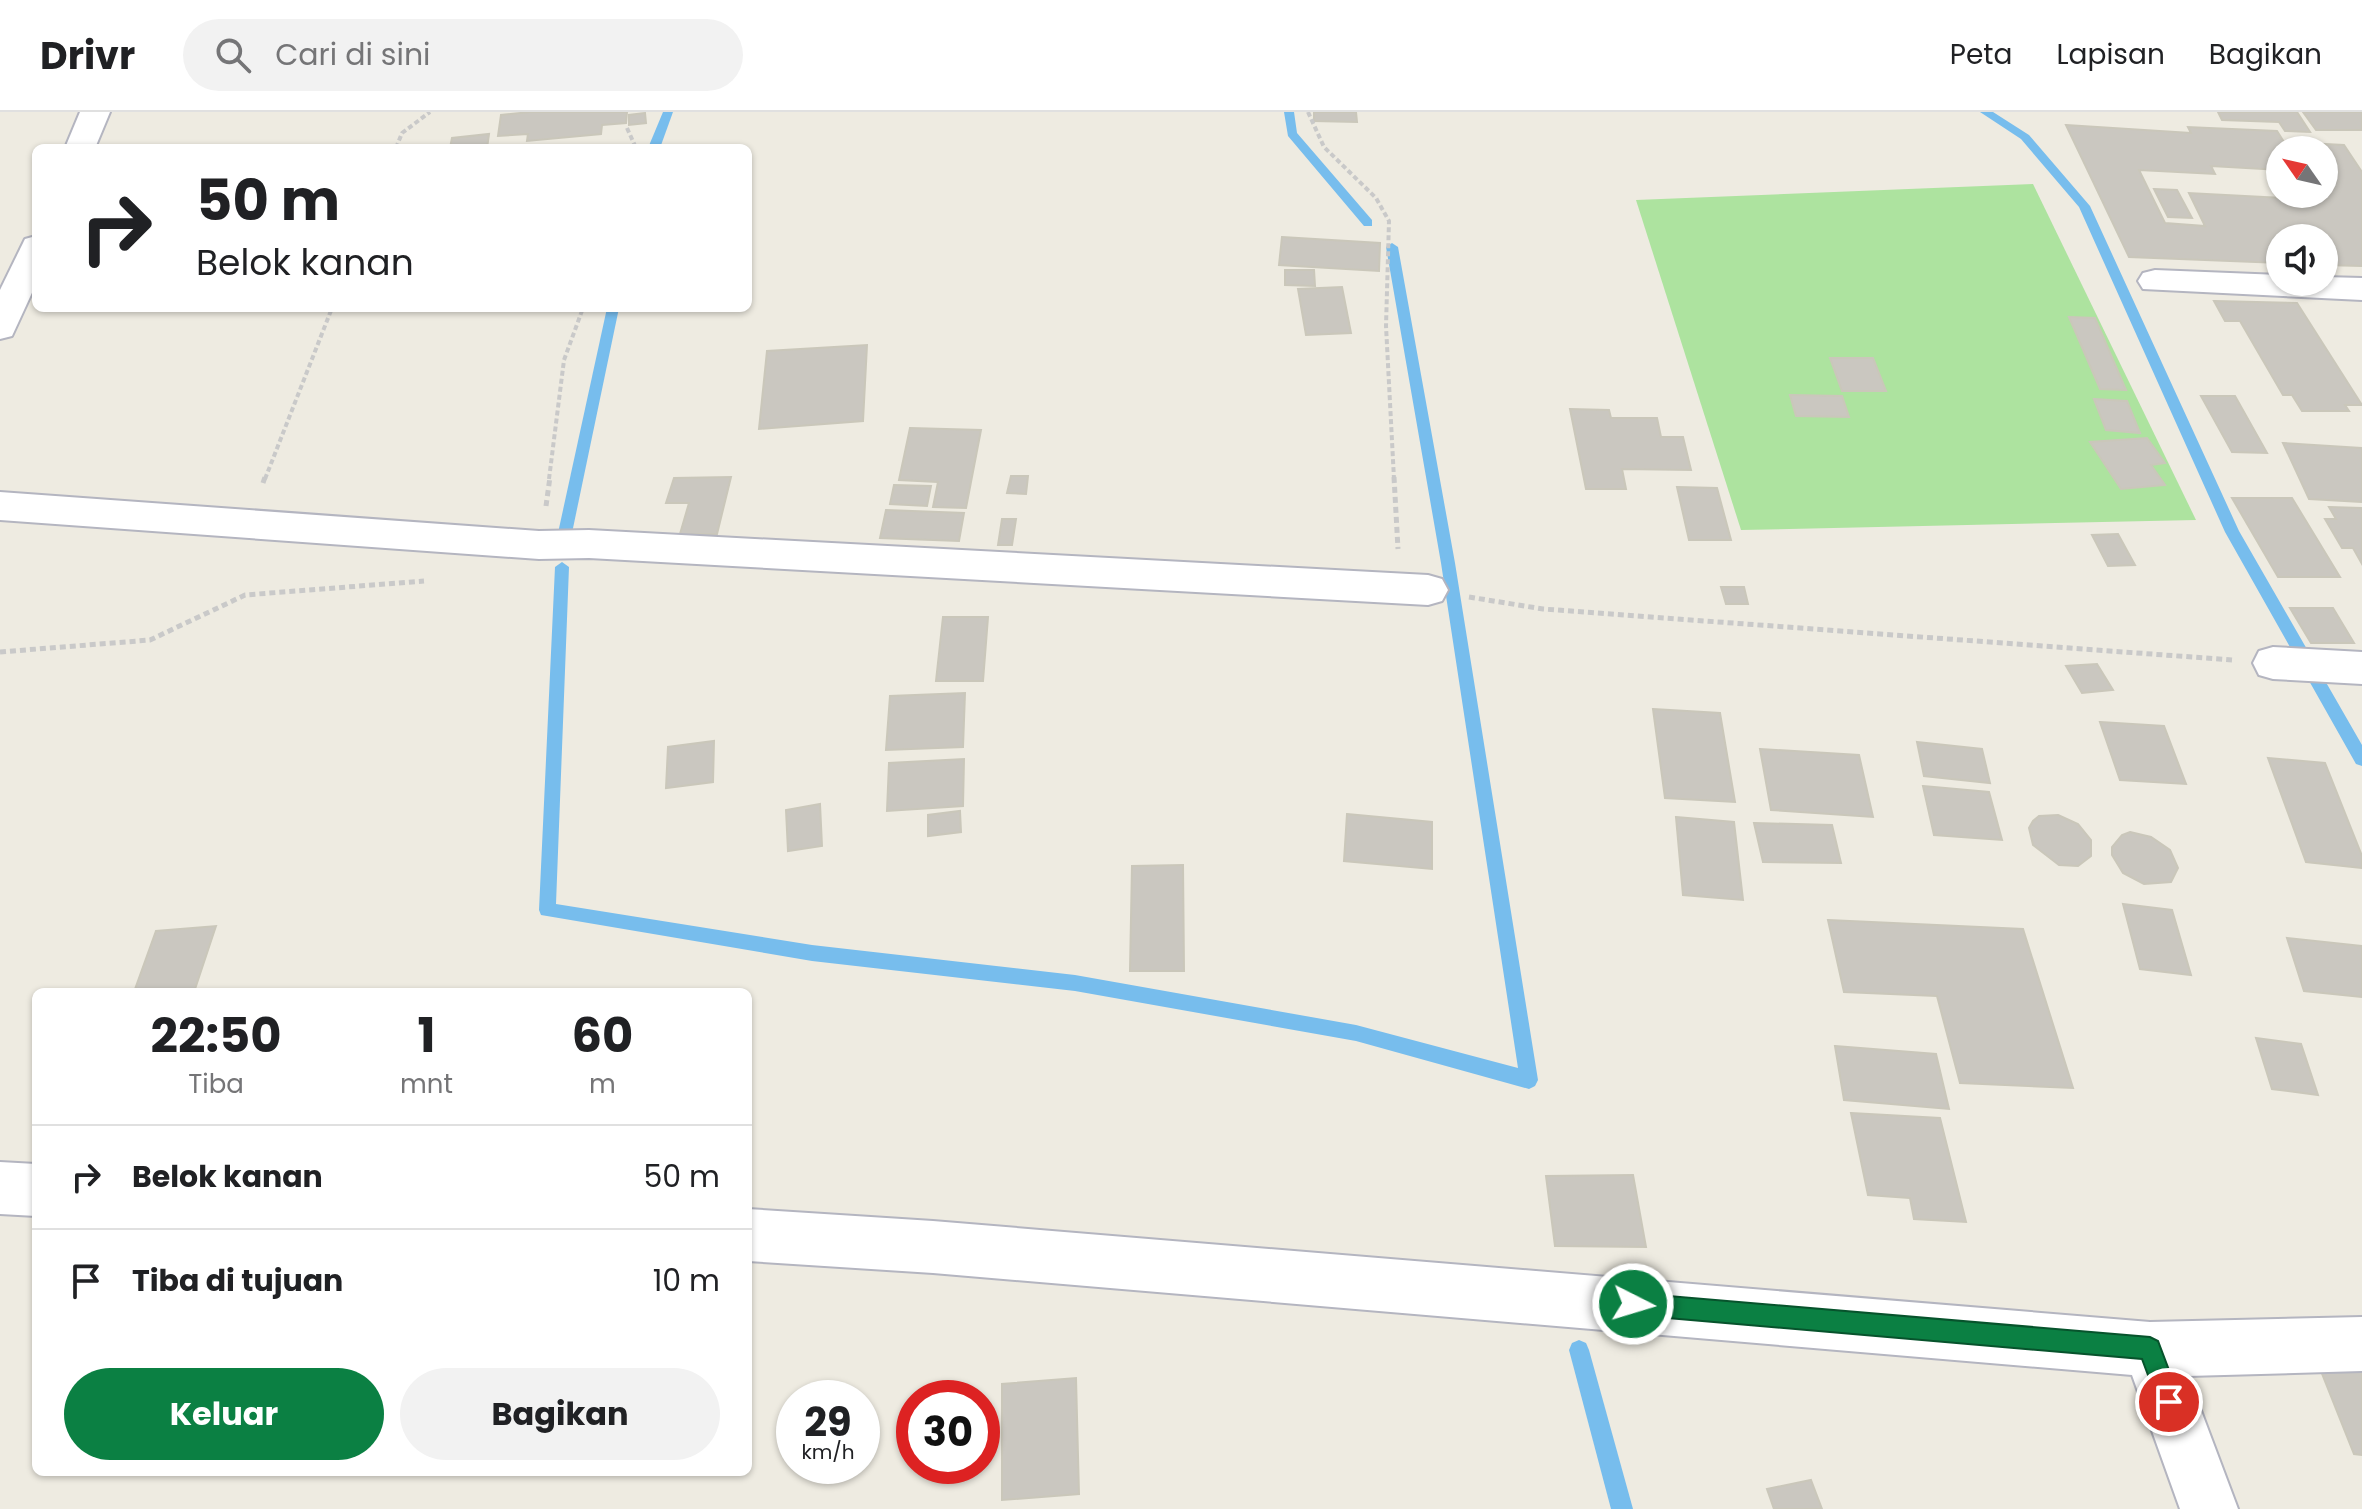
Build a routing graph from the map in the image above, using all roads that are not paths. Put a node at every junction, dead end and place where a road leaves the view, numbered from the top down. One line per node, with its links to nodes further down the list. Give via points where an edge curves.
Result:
1 (95, 112): 2 (street)
2 (82, 144)
3 (32, 255): 6 (street)
4 (2155, 281): 5 (street)
5 (2362, 289)
6 (0, 328)
7 (0, 506): 8 (street, via 539,545)
8 (1414, 590)
9 (2273, 663): 10 (street)
10 (2348, 667)
11 (0, 1188): 12 (street)
12 (32, 1190)
13 (752, 1235): 15 (street)
14 (2362, 1344): 15 (street)
15 (2150, 1349): 16 (street)
16 (2209, 1509)

